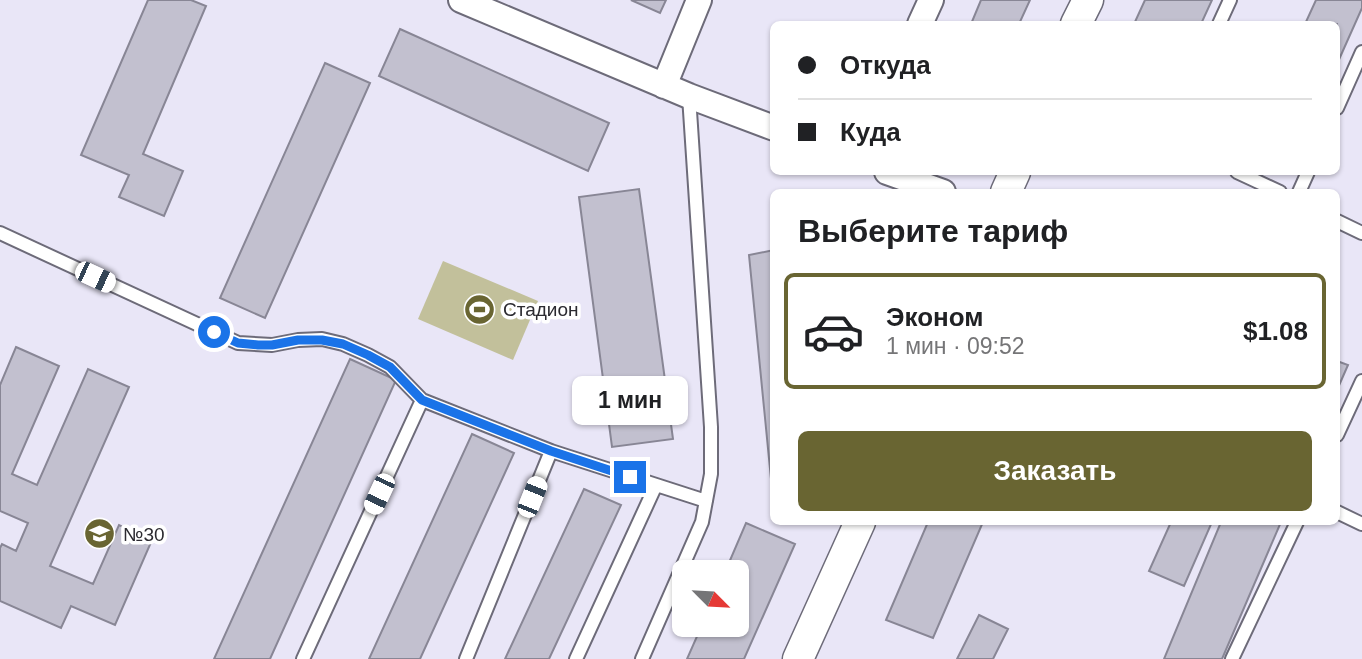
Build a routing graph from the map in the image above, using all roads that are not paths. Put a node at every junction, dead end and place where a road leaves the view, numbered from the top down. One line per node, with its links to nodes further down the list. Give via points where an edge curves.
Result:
1 (461, 0): 10 (street)
2 (699, 0): 10 (street)
3 (931, 0): 6 (street)
4 (1088, 0): 7 (street)
5 (1230, 0): 8 (lane)
6 (921, 21)
7 (1078, 21)
8 (1220, 21)
9 (1362, 52): 12 (lane)
10 (664, 86): 11 (street)
11 (689, 96): 13 (street); 26 (lane, via 711,427)
12 (1340, 101)
13 (770, 126)
14 (895, 175): 16 (street)
15 (1243, 175): 17 (lane)
16 (935, 189)
17 (1274, 189)
18 (1340, 222): 20 (lane)
19 (0, 233): 22 (lane, via 238,343 322,340 343,344 390,367)
20 (1362, 233)
21 (1362, 381): 23 (lane)
22 (422, 400): 24 (lane); 32 (lane)
23 (1340, 429)
24 (551, 451): 25 (lane); 33 (lane)
25 (656, 485): 26 (lane); 34 (lane)
26 (706, 501): 35 (lane, via 702,522)
27 (1340, 513): 28 (lane)
28 (1362, 524)
29 (859, 525): 31 (street)
30 (1296, 525): 36 (lane)
31 (804, 657)
32 (303, 659)
33 (466, 659)
34 (576, 659)
35 (642, 659)
36 (1232, 659)

